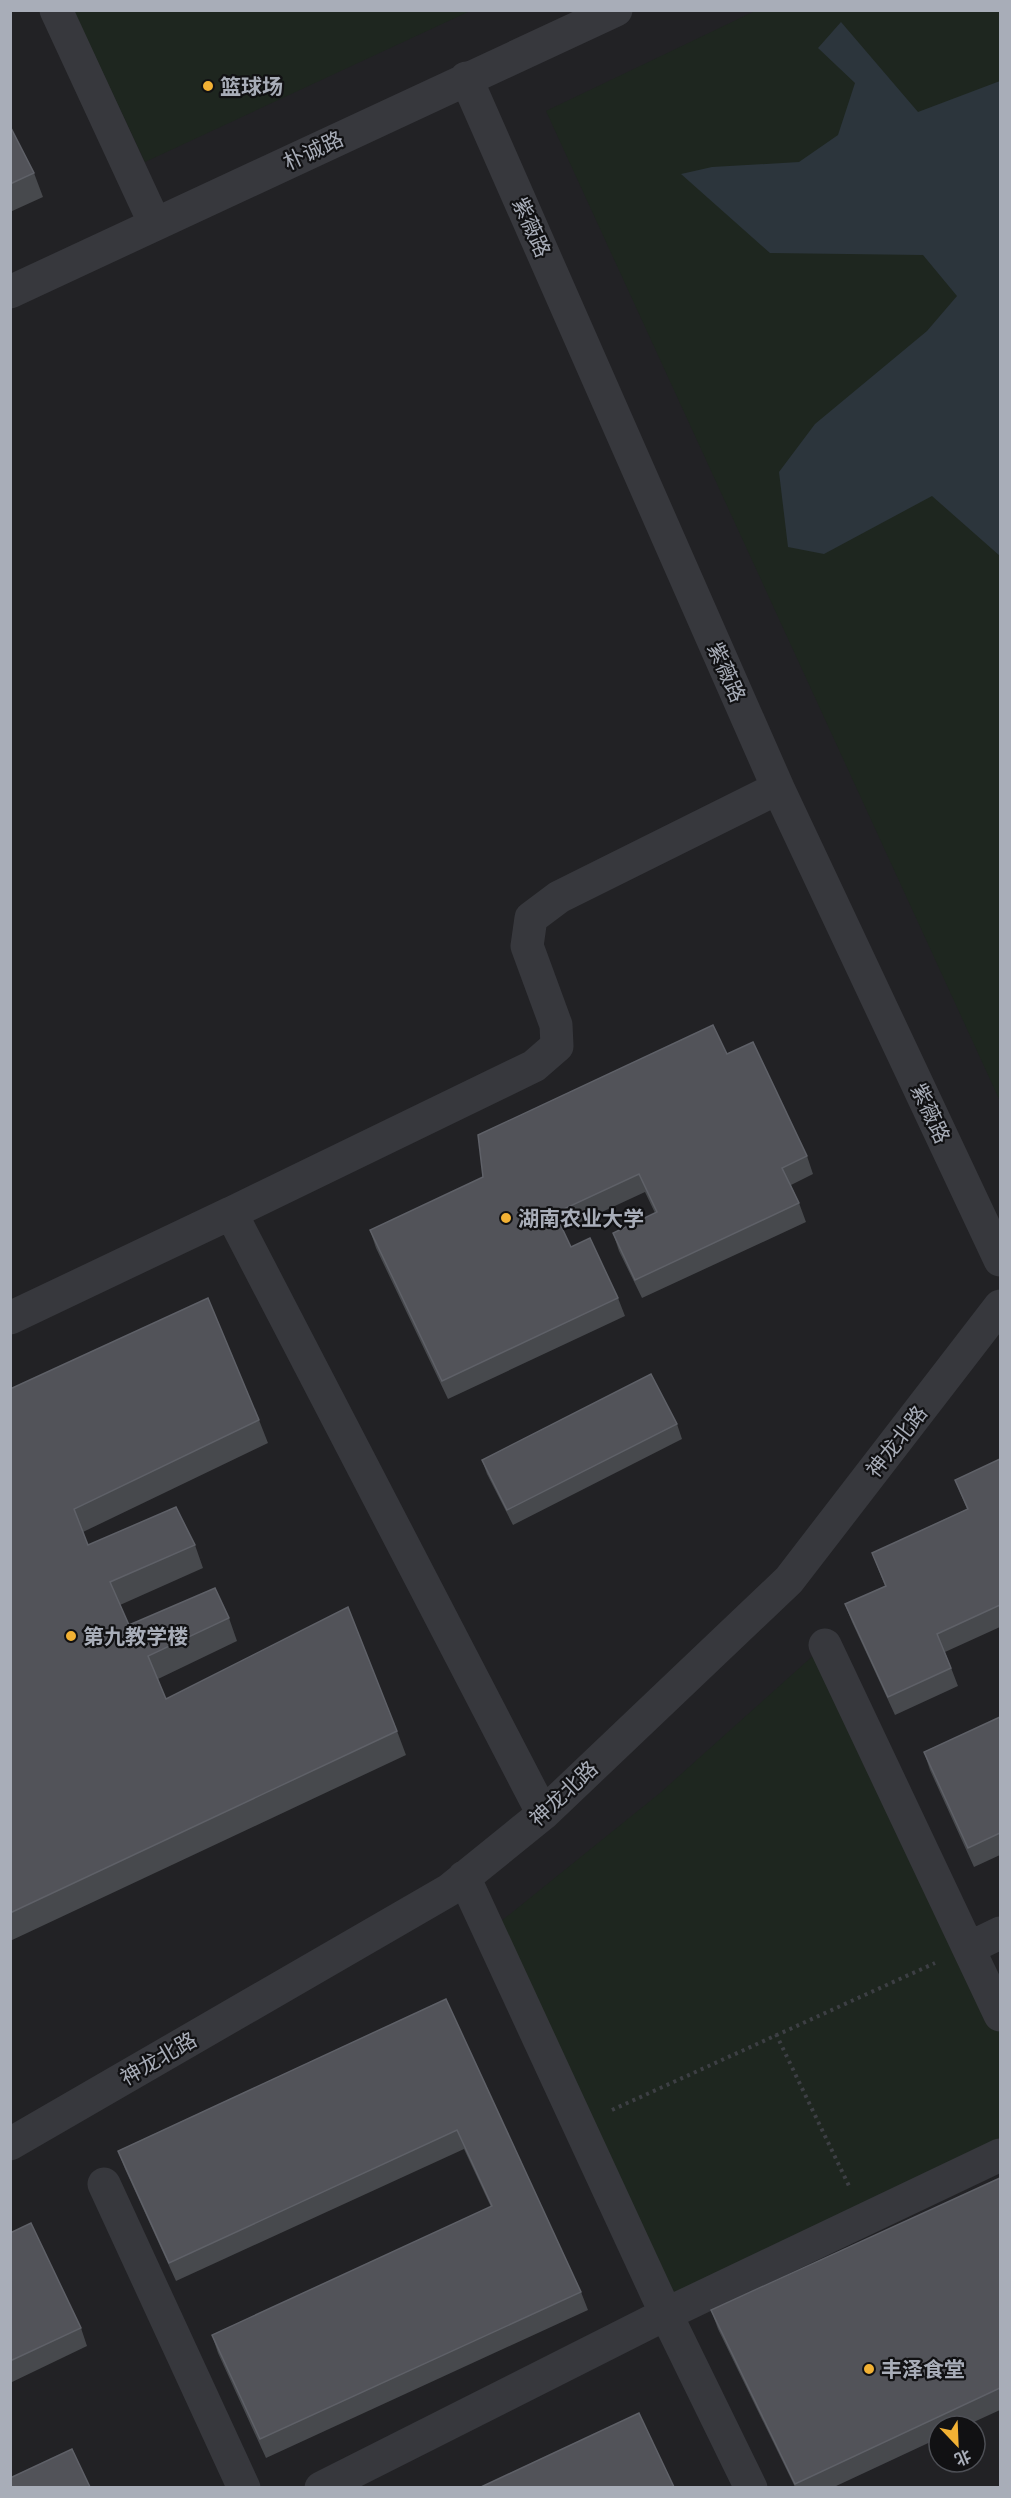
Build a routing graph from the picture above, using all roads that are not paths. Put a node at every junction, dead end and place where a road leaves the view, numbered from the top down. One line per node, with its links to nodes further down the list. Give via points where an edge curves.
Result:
1 (56, 10): 4 (street)
2 (616, 10): 3 (street, 朴诚路)
3 (466, 78): 4 (street, 朴诚路); 6 (street, 紫薇路)
4 (155, 224): 5 (street, 朴诚路)
5 (10, 292)
6 (778, 788): 7 (street, via 559,897 531,918 526,946 556,1025 557,1046 534,1066); 8 (street, 紫薇路)
7 (231, 1214): 10 (street); 12 (street)
8 (1000, 1260)
9 (1000, 1306): 12 (street, 神龙北路, via 789,1580)
10 (10, 1318)
11 (825, 1645): 15 (street)
12 (543, 1814): 13 (street, 神龙北路)
13 (464, 1877): 17 (street, 神龙北路, via 449,1890); 20 (street)
14 (1000, 1933): 15 (street)
15 (969, 1948): 16 (street)
16 (1000, 2015)
17 (10, 2144)
18 (1000, 2155): 20 (street)
19 (104, 2184): 21 (street)
20 (666, 2314): 22 (street); 23 (street)
21 (244, 2487)
22 (321, 2487)
23 (751, 2487)

